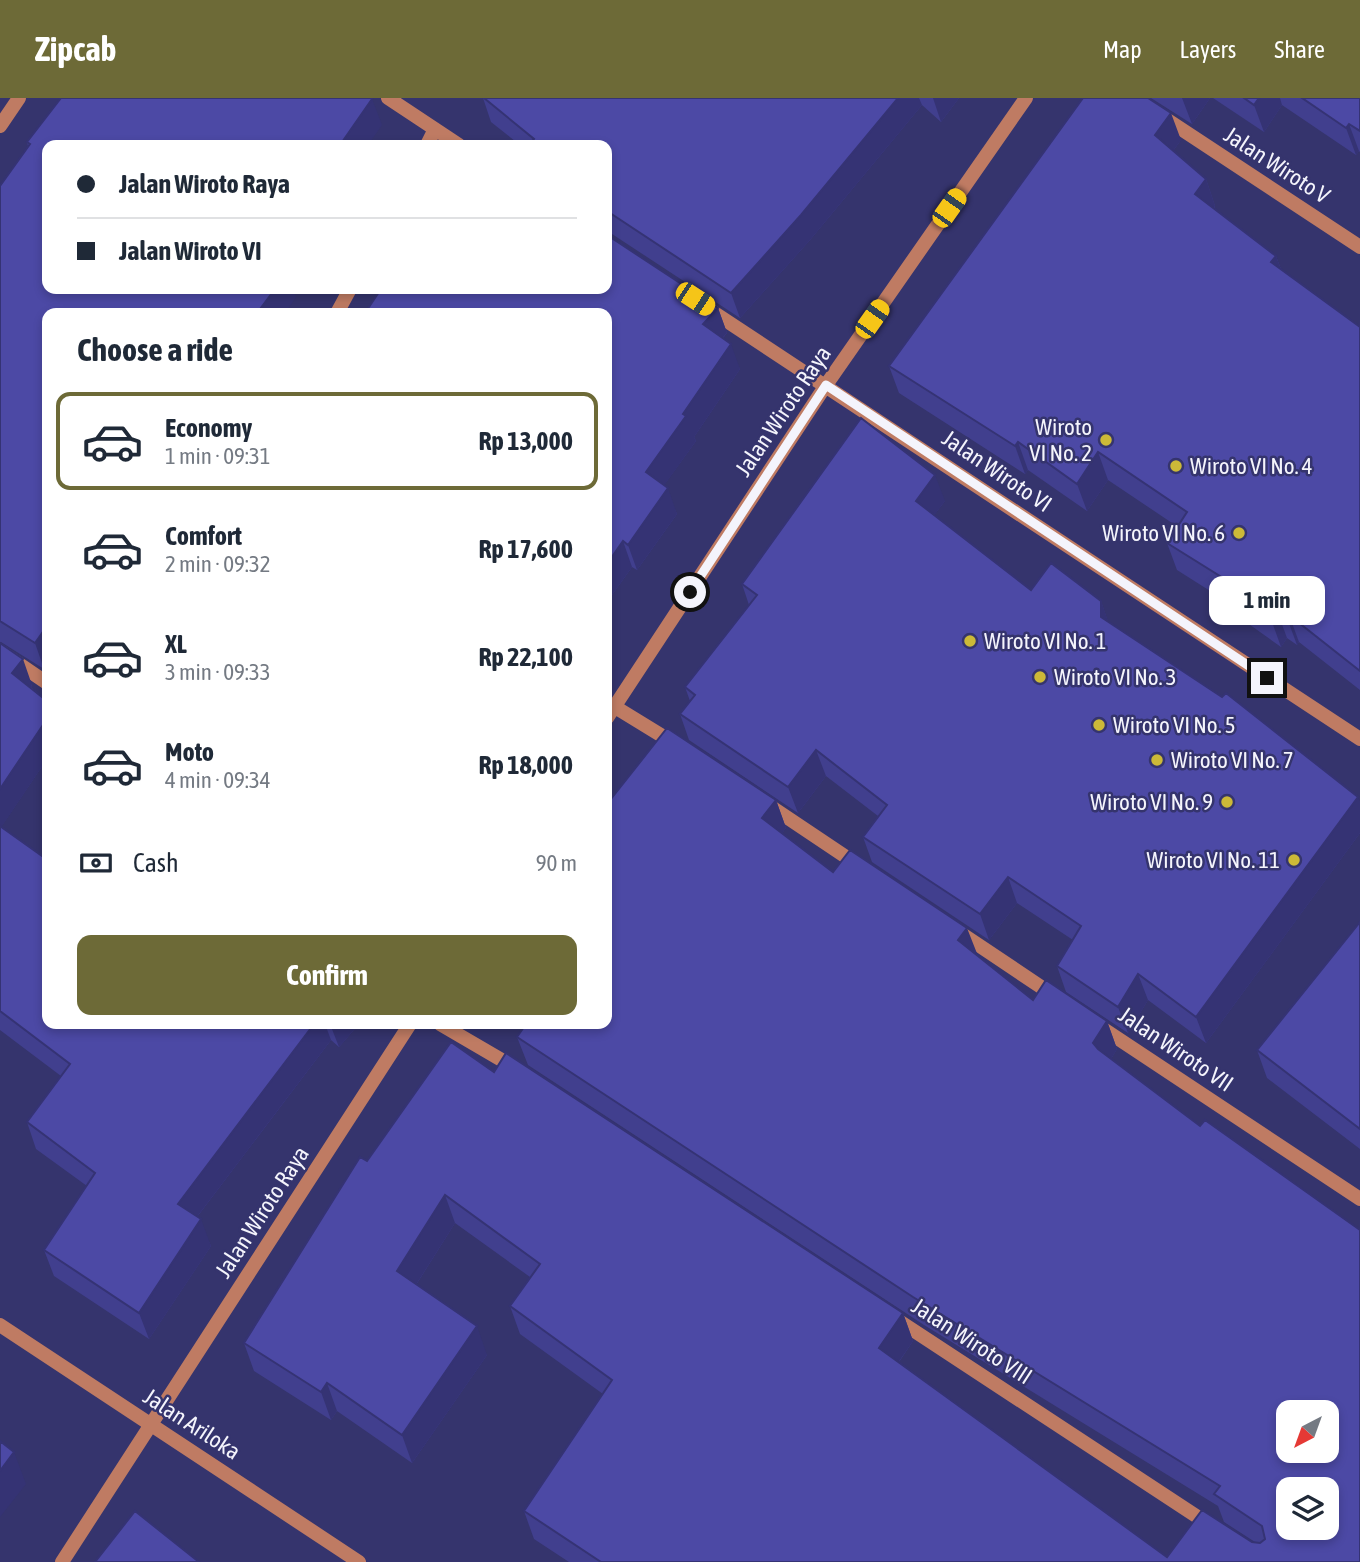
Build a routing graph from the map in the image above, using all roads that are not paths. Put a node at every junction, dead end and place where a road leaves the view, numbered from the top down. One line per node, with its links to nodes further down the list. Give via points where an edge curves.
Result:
1 (19, 98): 5 (street)
2 (388, 98): 6 (street)
3 (1026, 98): 11 (street, Jalan Wiroto Raya)
4 (1134, 98): 9 (street, Jalan Wiroto V)
5 (0, 126)
6 (435, 129): 7 (street); 8 (street)
7 (429, 140)
8 (452, 140)
9 (1360, 247)
10 (699, 302): 11 (street, Jalan Wiroto VI)
11 (826, 385): 14 (street, Jalan Wiroto Raya); 16 (street, Jalan Wiroto VI)
12 (0, 651): 13 (street)
13 (42, 680)
14 (612, 710)
15 (612, 713): 17 (street)
16 (1360, 739)
17 (692, 754)
18 (750, 792): 19 (street)
19 (876, 877)
20 (945, 923): 24 (street, Jalan Wiroto VII)
21 (407, 1029): 27 (street, Jalan Wiroto Raya)
22 (448, 1029): 23 (street)
23 (528, 1077)
24 (1360, 1199)
25 (886, 1312): 28 (street, Jalan Wiroto VIII)
26 (0, 1325): 27 (street, Jalan Ariloka)
27 (152, 1425): 29 (street, Jalan Wiroto Raya); 30 (street, Jalan Ariloka)
28 (1220, 1532)
29 (62, 1562)
30 (359, 1562)

